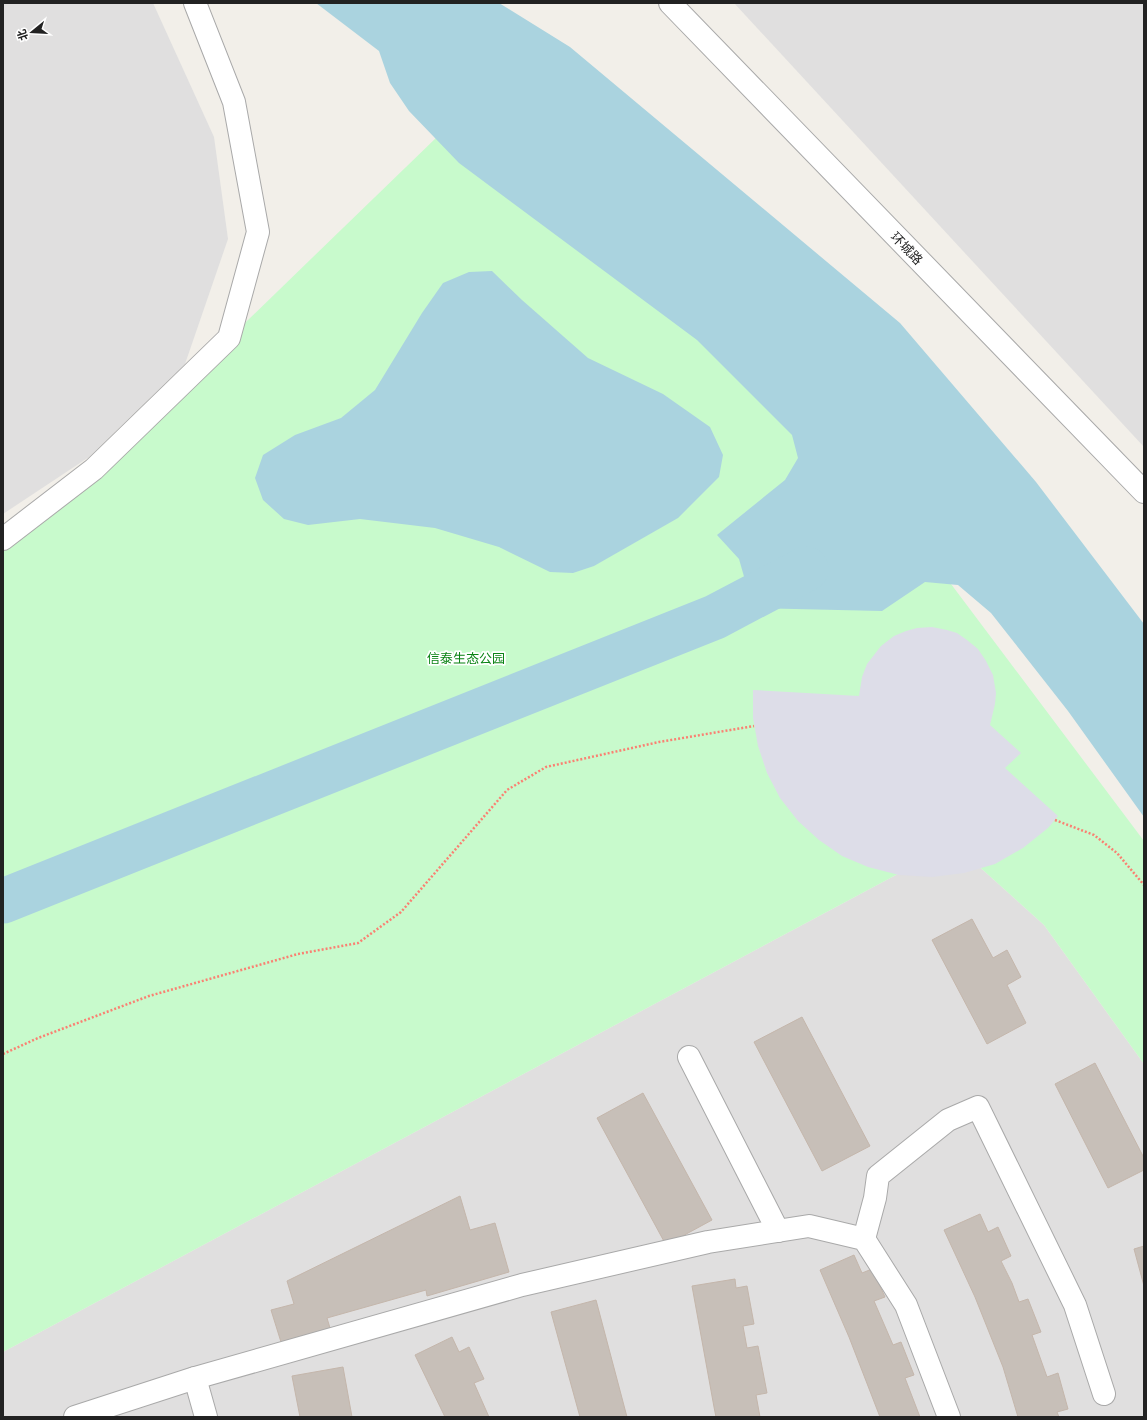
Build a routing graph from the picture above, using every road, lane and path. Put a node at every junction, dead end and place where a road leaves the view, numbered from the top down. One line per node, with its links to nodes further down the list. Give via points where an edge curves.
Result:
1 (195, 3): 4 (street, via 234,102 258,232 229,338 94,469)
2 (670, 3): 3 (street, 环城路)
3 (1144, 492)
4 (3, 539)
5 (754, 726): 8 (path, via 659,742 546,767 507,790 401,912 358,943 298,954 150,996 38,1038)
6 (1055, 820): 7 (path, via 1094,835 1116,853)
7 (1144, 885)
8 (3, 1054)
9 (689, 1057): 10 (street)
10 (778, 1231): 11 (street, via 809,1226); 12 (street, via 708,1242 522,1285)
11 (864, 1239): 13 (street, via 878,1176 948,1120 978,1107 1075,1305); 16 (street, via 906,1305)
12 (195, 1378): 14 (street); 15 (street)
13 (1104, 1394)
14 (75, 1417)
15 (206, 1417)
16 (949, 1417)

